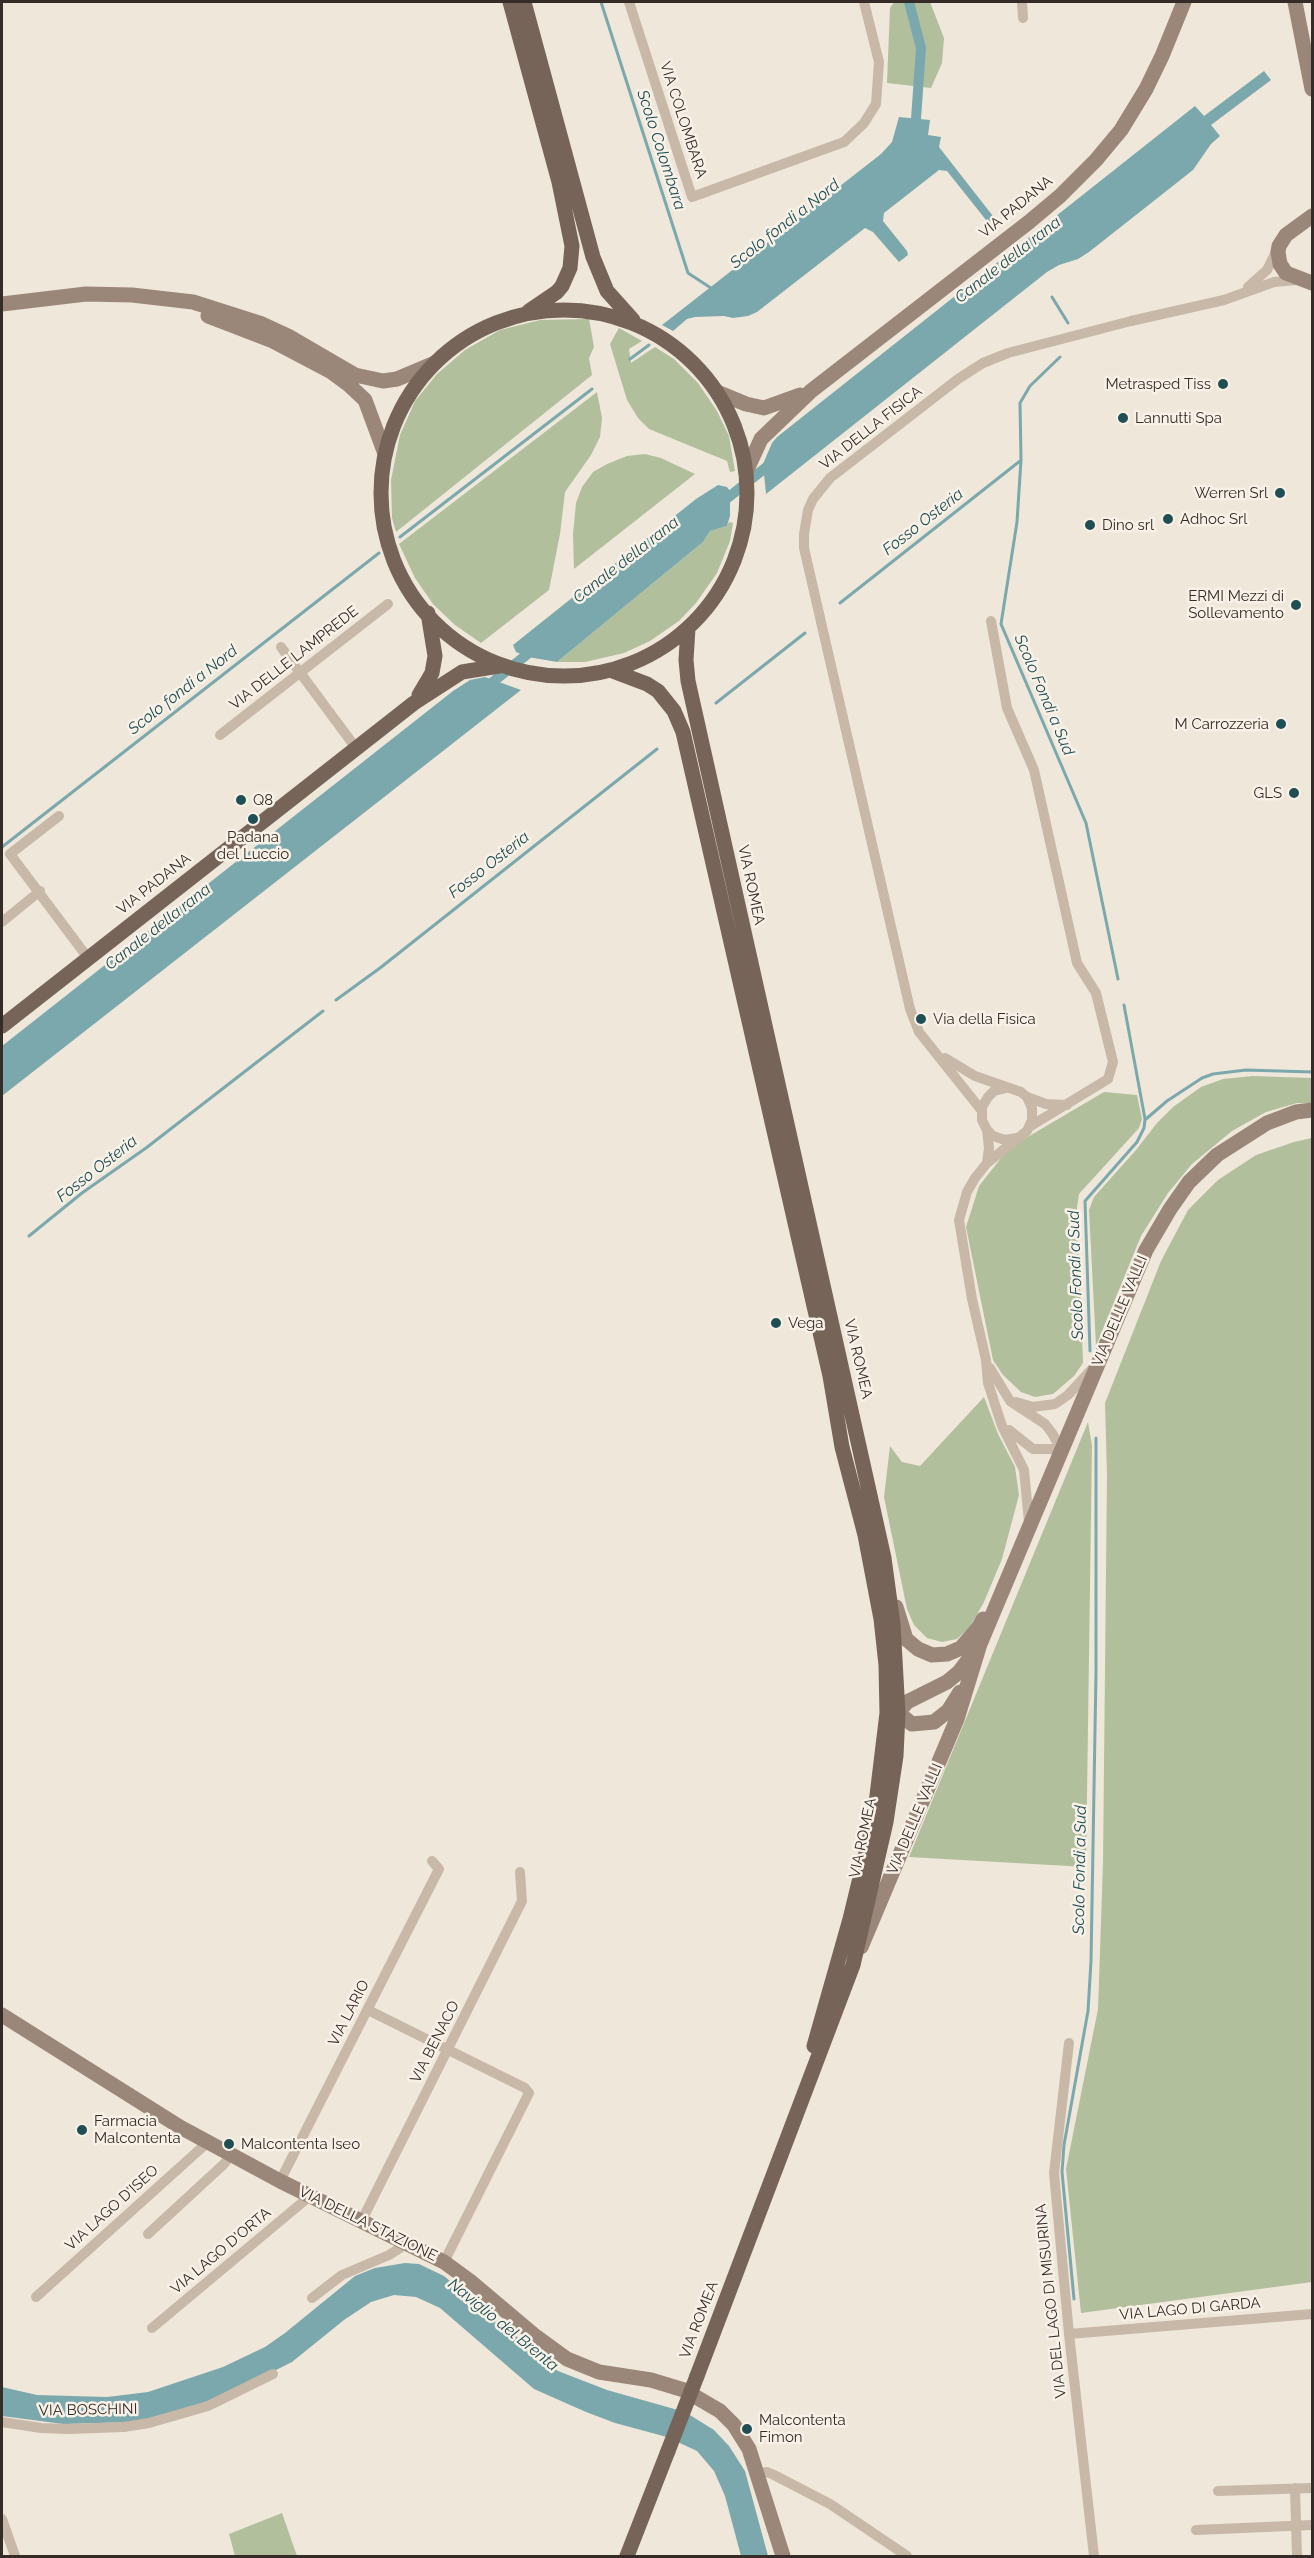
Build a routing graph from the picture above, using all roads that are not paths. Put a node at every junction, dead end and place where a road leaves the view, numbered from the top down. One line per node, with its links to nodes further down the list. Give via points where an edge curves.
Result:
1 (510, 2): 18 (main road, via 559,182 572,246 570,268 562,285)
2 (524, 2): 19 (main road, via 593,257 607,291)
3 (629, 2): 4 (street, VIA COLOMBARA, via 692,197 844,142 864,123 876,104 879,62)
4 (864, 2)
5 (1022, 2): 8 (street)
6 (1184, 2): 21 (street, VIA PADANA, via 1138,102 1086,171 1029,222)
7 (1295, 2): 9 (street)
8 (1023, 18)
9 (1312, 90)
10 (1312, 216): 12 (street)
11 (1312, 230): 12 (street)
12 (1291, 232): 13 (street)
13 (1279, 246): 14 (street, via 1282,269 1291,277); 16 (street, VIA DELLA FISICA, via 1261,276)
14 (1310, 280): 16 (street, VIA DELLA FISICA, via 1274,282)
15 (151, 297): 17 (street, via 86,294); 20 (street, via 194,302 262,324 355,375 383,381 397,379); 23 (street, via 273,341 330,371 365,400)
16 (1224, 300): 41 (street, VIA DELLA FISICA, via 1109,326 983,363 830,478 808,510 804,548 910,1009 919,1032)
17 (2, 304)
18 (526, 314): 19 (main road, via 586,310); 20 (main road, via 479,331)
19 (640, 326): 22 (main road, via 691,360)
20 (435, 363): 23 (main road, via 404,403)
21 (811, 391): 22 (street, VIA PADANA, via 764,408); 24 (street, VIA PADANA, via 761,439)
22 (717, 392): 24 (main road, via 739,439)
23 (385, 454): 26 (main road, via 381,494 387,537 404,580)
24 (746, 472): 28 (main road, via 746,511 739,548 713,599)
25 (388, 604): 32 (street, VIA DELLE LAMPREDE)
26 (428, 613): 30 (main road, via 454,640); 33 (main road, via 435,656 432,673)
27 (992, 621): 44 (street, via 1007,708 1034,770 1077,963 1096,993 1113,1062 1108,1078)
28 (688, 628): 31 (main road, via 651,654); 58 (main road, VIA ROMEA, via 688,681)
29 (281, 647): 32 (street)
30 (502, 666): 31 (main road, via 544,675 577,676); 33 (main road, VIA PADANA, via 462,672)
31 (610, 670): 61 (main road, VIA ROMEA, via 658,692 674,711 683,732 865,1535)
32 (300, 673): 34 (street, VIA DELLE LAMPREDE); 35 (street)
33 (414, 703): 35 (main road, VIA PADANA)
34 (220, 735)
35 (356, 748): 39 (main road, VIA PADANA)
36 (60, 816): 37 (street, via 10,854)
37 (40, 891): 38 (street); 39 (street)
38 (2, 922)
39 (88, 958): 40 (main road, VIA PADANA)
40 (2, 1026)
41 (937, 1053): 42 (street, VIA DELLA FISICA, via 975,1076); 46 (street, VIA DELLA FISICA)
42 (1005, 1088): 43 (street, VIA DELLA FISICA, via 1018,1090); 46 (street, via 988,1097)
43 (1027, 1097): 44 (street, VIA DELLA FISICA, via 1046,1104); 47 (street, via 1033,1112)
44 (1067, 1105): 47 (street)
45 (1312, 1110): 52 (street, VIA DELLE VALLI, via 1267,1123 1242,1137 1189,1182 1146,1250)
46 (982, 1111): 48 (street, VIA DELLA FISICA)
47 (1029, 1128): 49 (street)
48 (987, 1130): 49 (street, via 1001,1139); 50 (street, VIA DELLA FISICA)
49 (1017, 1138): 50 (street)
50 (987, 1163): 51 (street, via 967,1192 959,1220)
51 (986, 1360): 53 (street); 54 (street)
52 (1098, 1362): 53 (street, via 1055,1404 1033,1407); 55 (street, VIA DELLE VALLI)
53 (1010, 1401): 55 (street, via 1045,1424)
54 (996, 1410): 55 (street, via 1023,1443 1040,1450); 56 (street, via 1024,1470)
55 (1061, 1449): 56 (street, VIA DELLE VALLI)
56 (1029, 1526): 57 (street, VIA DELLE VALLI)
57 (1006, 1580): 58 (street, VIA DELLE VALLI, via 979,1627 961,1648 932,1655 906,1639); 59 (street, VIA DELLE VALLI)
58 (889, 1585): 61 (main road, VIA ROMEA)
59 (980, 1644): 60 (street, VIA DELLE VALLI); 61 (street, VIA DELLE VALLI, via 947,1682)
60 (971, 1676): 61 (street, VIA DELLE VALLI, via 948,1711 934,1722 912,1724); 64 (street, VIA DELLE VALLI, via 957,1719)
61 (893, 1713): 64 (main road, VIA ROMEA, via 896,1756 886,1822); 69 (main road, VIA ROMEA, via 868,1846)
62 (432, 1861): 65 (street, VIA LARIO, via 439,1869)
63 (520, 1872): 68 (street, VIA BENACO, via 522,1901)
64 (854, 1961): 69 (main road, VIA ROMEA)
65 (368, 2010): 68 (street); 72 (street, VIA LARIO)
66 (2, 2015): 70 (street, VIA DELLA STAZIONE)
67 (1069, 2043): 82 (street, VIA DEL LAGO DI MISURINA, via 1054,2159)
68 (448, 2050): 74 (street, VIA BENACO); 77 (street, via 529,2093)
69 (802, 2096): 94 (main road, VIA ROMEA, bridge)
70 (207, 2142): 71 (street, VIA DELLA STAZIONE); 78 (street, VIA LAGO D'ISEO)
71 (232, 2154): 72 (street, VIA DELLA STAZIONE); 75 (street)
72 (280, 2181): 73 (street, VIA DELLA STAZIONE)
73 (310, 2196): 74 (street, VIA DELLA STAZIONE); 81 (street, VIA LAGO D'ORTA)
74 (362, 2222): 76 (street, VIA DELLA STAZIONE)
75 (148, 2234)
76 (404, 2242): 77 (street, VIA DELLA STAZIONE); 79 (street, via 389,2255 342,2275)
77 (444, 2262): 85 (street, VIA DELLA STAZIONE, via 567,2360 599,2373 651,2380 712,2406 740,2432)
78 (36, 2297)
79 (312, 2298)
80 (1312, 2314): 82 (street, VIA LAGO DI GARDA)
81 (152, 2328)
82 (1069, 2334): 97 (street, VIA DEL LAGO DI MISURINA)
83 (273, 2374): 84 (street, VIA BOSCHINI, via 208,2406 149,2423 69,2429)
84 (2, 2422)
85 (758, 2474): 95 (street, VIA DELLA STAZIONE); 96 (street, via 774,2475 830,2504)
86 (1295, 2488): 87 (street); 88 (street); 91 (street)
87 (1312, 2488)
88 (1218, 2491)
89 (2, 2519): 93 (street)
90 (1312, 2525): 91 (street)
91 (1296, 2526): 92 (street); 98 (street)
92 (1196, 2530)
93 (15, 2556)
94 (627, 2556)
95 (783, 2556)
96 (907, 2556)
97 (1094, 2556)
98 (1297, 2556)

